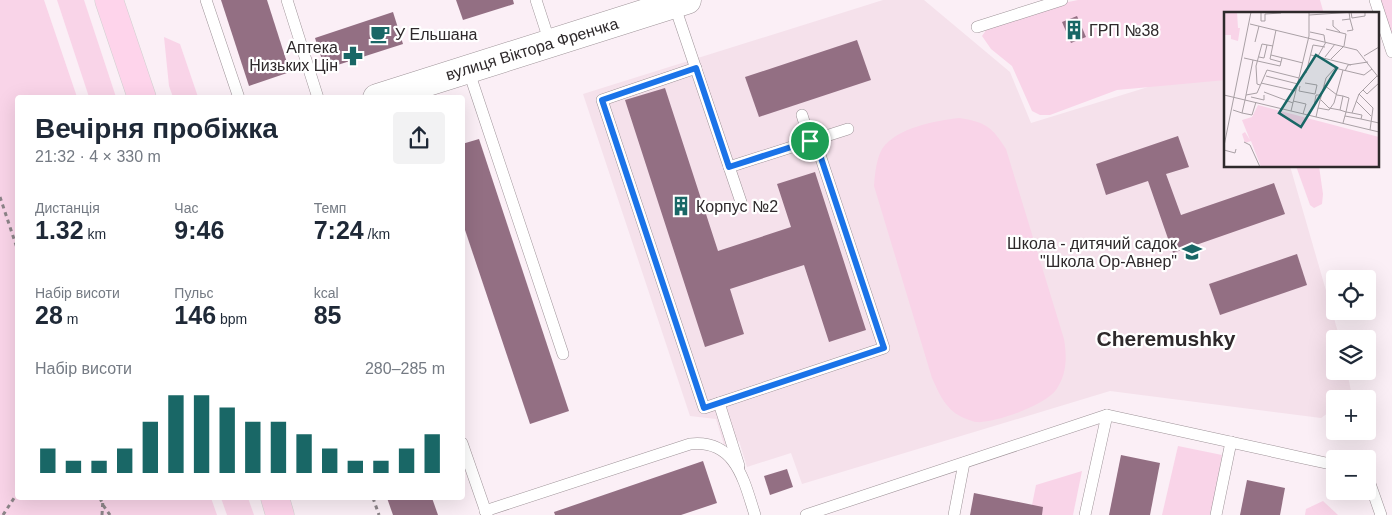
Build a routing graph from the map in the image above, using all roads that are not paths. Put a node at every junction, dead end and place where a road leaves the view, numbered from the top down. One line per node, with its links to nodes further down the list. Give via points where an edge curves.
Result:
1 (109, 0): 15 (main road)
2 (206, 0): 16 (lane)
3 (287, 0): 17 (lane)
4 (536, 0): 11 (lane)
5 (1062, 0): 10 (lane)
6 (1375, 0): 8 (lane)
7 (680, 2): 11 (street, вулиця Віктора Френчка); 13 (lane)
8 (1379, 12)
9 (1380, 15): 12 (lane)
10 (977, 27)
11 (550, 43): 14 (street, вулиця Віктора Френчка)
12 (1392, 52)
13 (696, 68): 22 (lane); 25 (lane, via 602,100 704,408)
14 (468, 69): 18 (street, вулиця Віктора Френчка); 24 (lane)
15 (141, 95)
16 (238, 95)
17 (317, 95)
18 (386, 95)
19 (802, 115): 21 (lane)
20 (848, 129): 21 (lane)
21 (810, 141): 22 (lane); 25 (lane, via 818,149 884,348)
22 (729, 167): 23 (lane)
23 (741, 202)
24 (563, 354)
25 (719, 403): 31 (lane)
26 (1107, 415): 27 (lane); 29 (lane); 40 (lane)
27 (1231, 442): 30 (lane); 41 (lane)
28 (465, 452): 35 (lane)
29 (964, 463): 34 (lane); 39 (lane)
30 (1326, 463)
31 (741, 472): 35 (lane, via 716,447 690,444); 37 (lane)
32 (276, 500): 36 (main road)
33 (1376, 500): 42 (lane)
34 (821, 512): 38 (lane)
35 (486, 513)
36 (280, 515)
37 (755, 515)
38 (806, 515)
39 (954, 515)
40 (1085, 515)
41 (1216, 515)
42 (1381, 515)

